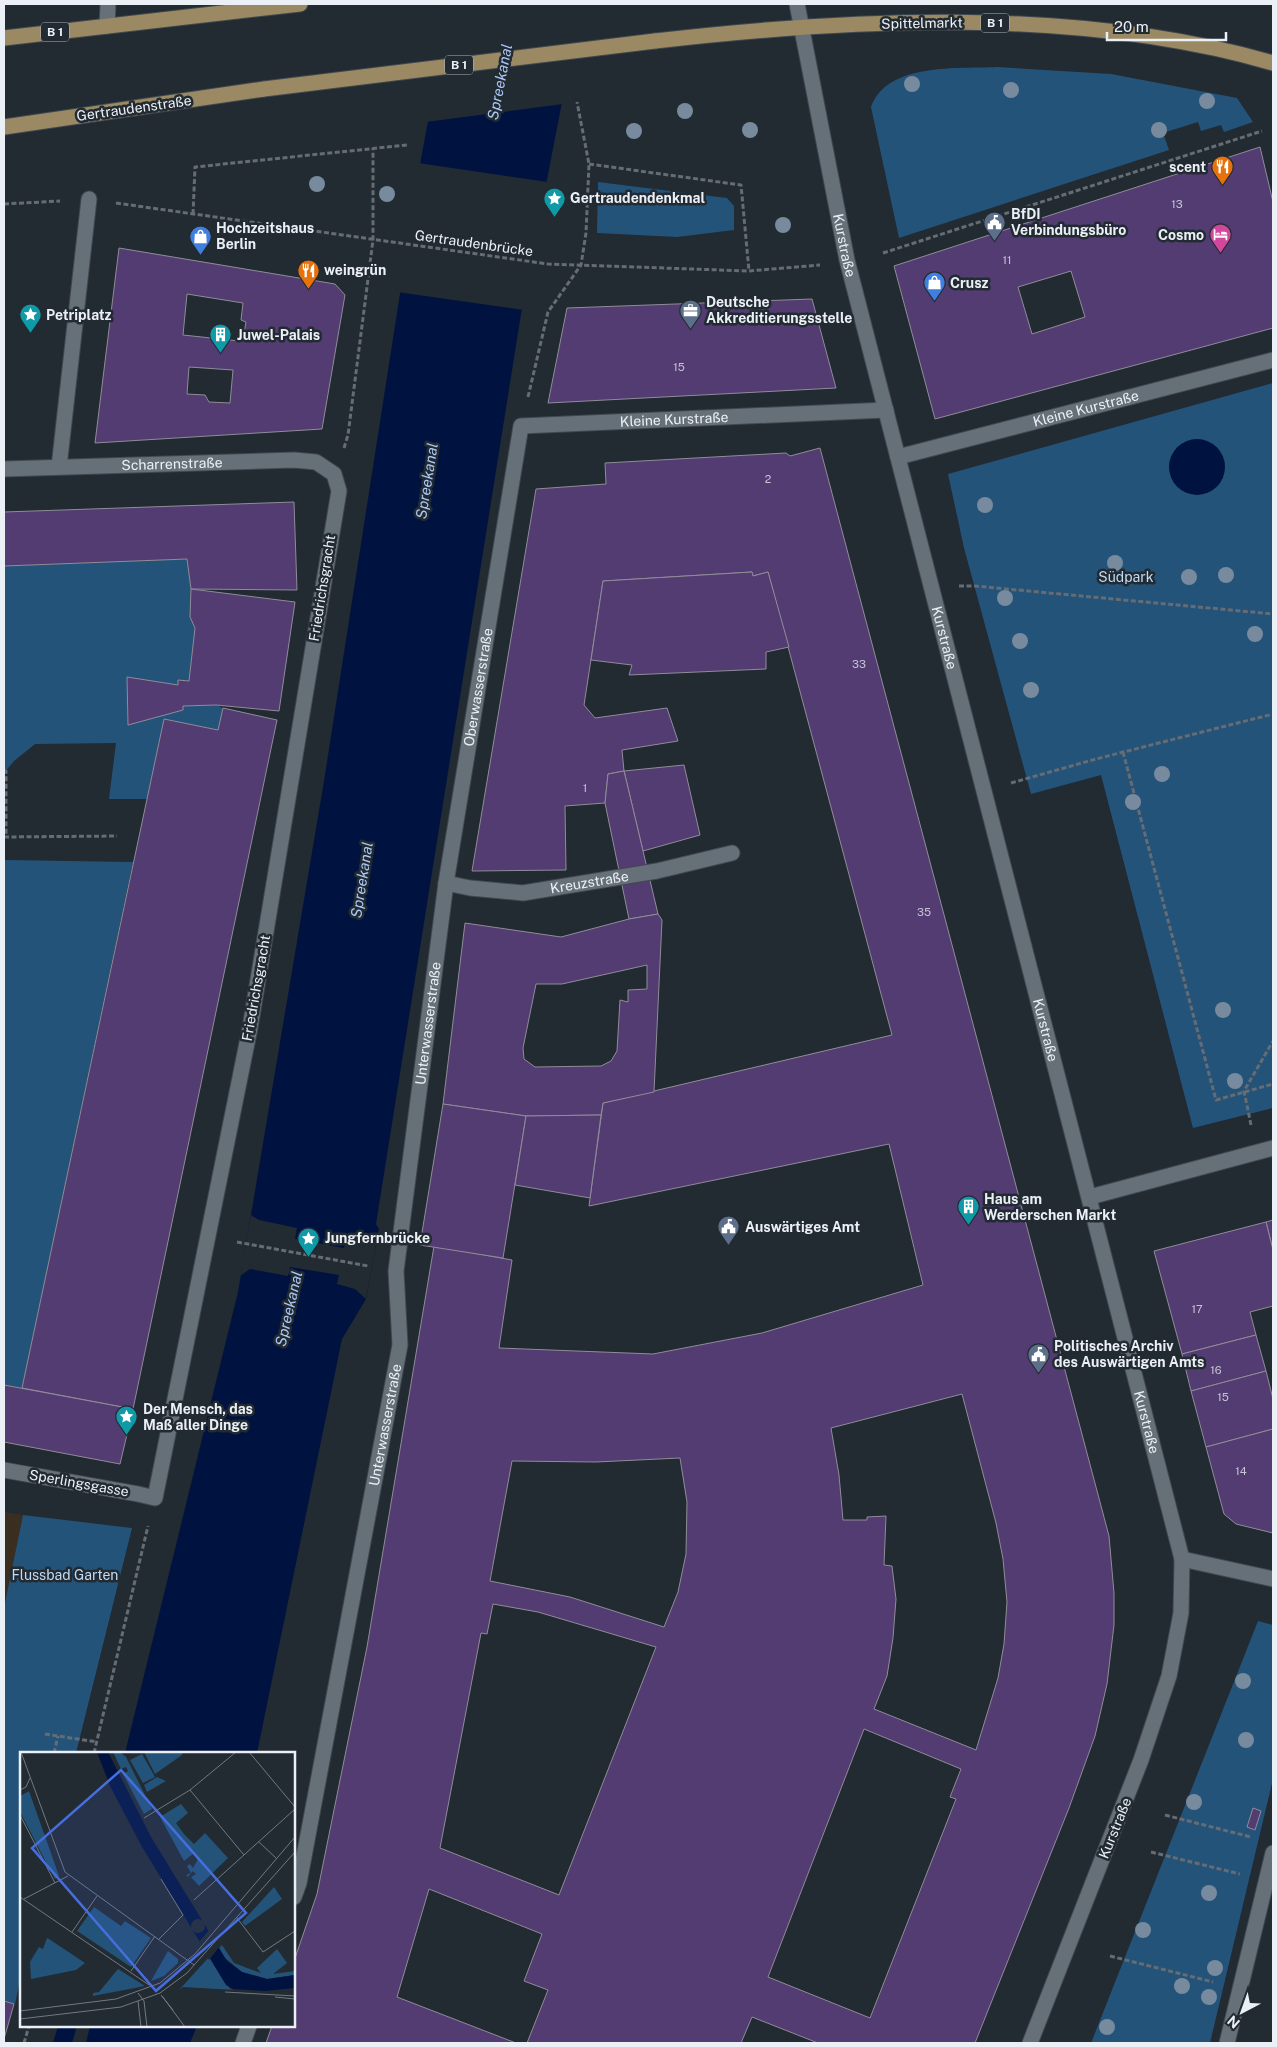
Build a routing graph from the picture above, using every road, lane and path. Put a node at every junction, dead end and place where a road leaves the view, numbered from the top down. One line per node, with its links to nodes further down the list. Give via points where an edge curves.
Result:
1 (108, 4): 4 (street)
2 (300, 4): 4 (main road, B 1)
3 (797, 4): 5 (street, Kurstraße)
4 (107, 26): 6 (main road, B 1)
5 (801, 27): 7 (main road, Spittelmarkt / B 1, via 979,22 1062,27 1188,43); 8 (main road, Spittelmarkt / B 1, bridge, via 655,41); 24 (street, Kurstraße, via 847,260)
6 (4, 38)
7 (1273, 63)
8 (264, 89): 10 (main road, Gertraudenstraße / B 1)
9 (577, 102): 14 (path)
10 (4, 127)
11 (1262, 131): 19 (path)
12 (407, 145): 13 (path)
13 (373, 148): 17 (path, via 195,168); 18 (path)
14 (589, 164): 21 (path); 22 (path, via 741,185)
15 (89, 199): 16 (path, Gertraudenbrücke); 17 (path, Gertraudenbrücke); 27 (street)
16 (4, 204)
17 (193, 214): 18 (path, Gertraudenbrücke)
18 (373, 240): 21 (path, Gertraudenbrücke, via 548,264); 29 (path, via 348,435)
19 (883, 253)
20 (824, 264): 22 (path, Gertraudenbrücke)
21 (581, 265): 22 (path, Gertraudenbrücke); 25 (path, via 548,312)
22 (749, 271)
23 (1273, 360): 26 (street, Kleine Kurstraße)
24 (886, 410): 25 (street, Kleine Kurstraße); 26 (street, Kurstraße)
25 (521, 426): 39 (street, Oberwasserstraße)
26 (898, 457): 30 (street, Kurstraße)
27 (59, 467): 28 (street, Scharrenstraße); 29 (street, Scharrenstraße, via 294,460 316,462)
28 (4, 469)
29 (334, 474): 50 (street, Friedrichsgracht, via 339,491 250,1028)
30 (931, 588): 31 (path, via 975,586); 35 (street, Kurstraße)
31 (1273, 614)
32 (1273, 714): 33 (path)
33 (1123, 752): 35 (path); 43 (path, via 1216,1100)
34 (4, 770): 37 (path)
35 (984, 790): 46 (street, Kurstraße)
36 (116, 836): 37 (path)
37 (5, 837)
38 (732, 852): 39 (street, Kreuzstraße, via 657,870 523,893)
39 (446, 883): 40 (street, Oberwasserstraße)
40 (438, 948): 63 (street, Unterwasserstraße, via 396,1271 400,1345)
41 (1273, 1041): 43 (path)
42 (1273, 1084): 43 (path)
43 (1244, 1091): 44 (path)
44 (1246, 1101)
45 (1273, 1148): 46 (street)
46 (1090, 1197): 51 (street, Kurstraße)
47 (242, 1243): 48 (path)
48 (360, 1264)
49 (4, 1470): 50 (street, Sperlingsgasse)
50 (155, 1498): 55 (path)
51 (1182, 1558): 52 (street); 70 (street, Kurstraße, via 1181,1613 1156,1718)
52 (1273, 1579)
53 (44, 1734): 54 (path)
54 (58, 1736): 55 (path); 56 (path)
55 (97, 1742): 57 (path)
56 (54, 1752)
57 (94, 1752)
58 (1165, 1815): 59 (path)
59 (1259, 1839)
60 (1151, 1852): 62 (path)
61 (1273, 1853): 62 (street)
62 (1266, 1881): 65 (street)
63 (295, 1895)
64 (1110, 1956): 65 (path)
65 (1241, 1988): 71 (street)
66 (29, 2027): 68 (path)
67 (250, 2027): 69 (street)
68 (24, 2043)
69 (244, 2043)
70 (1030, 2043)
71 (1227, 2043)

